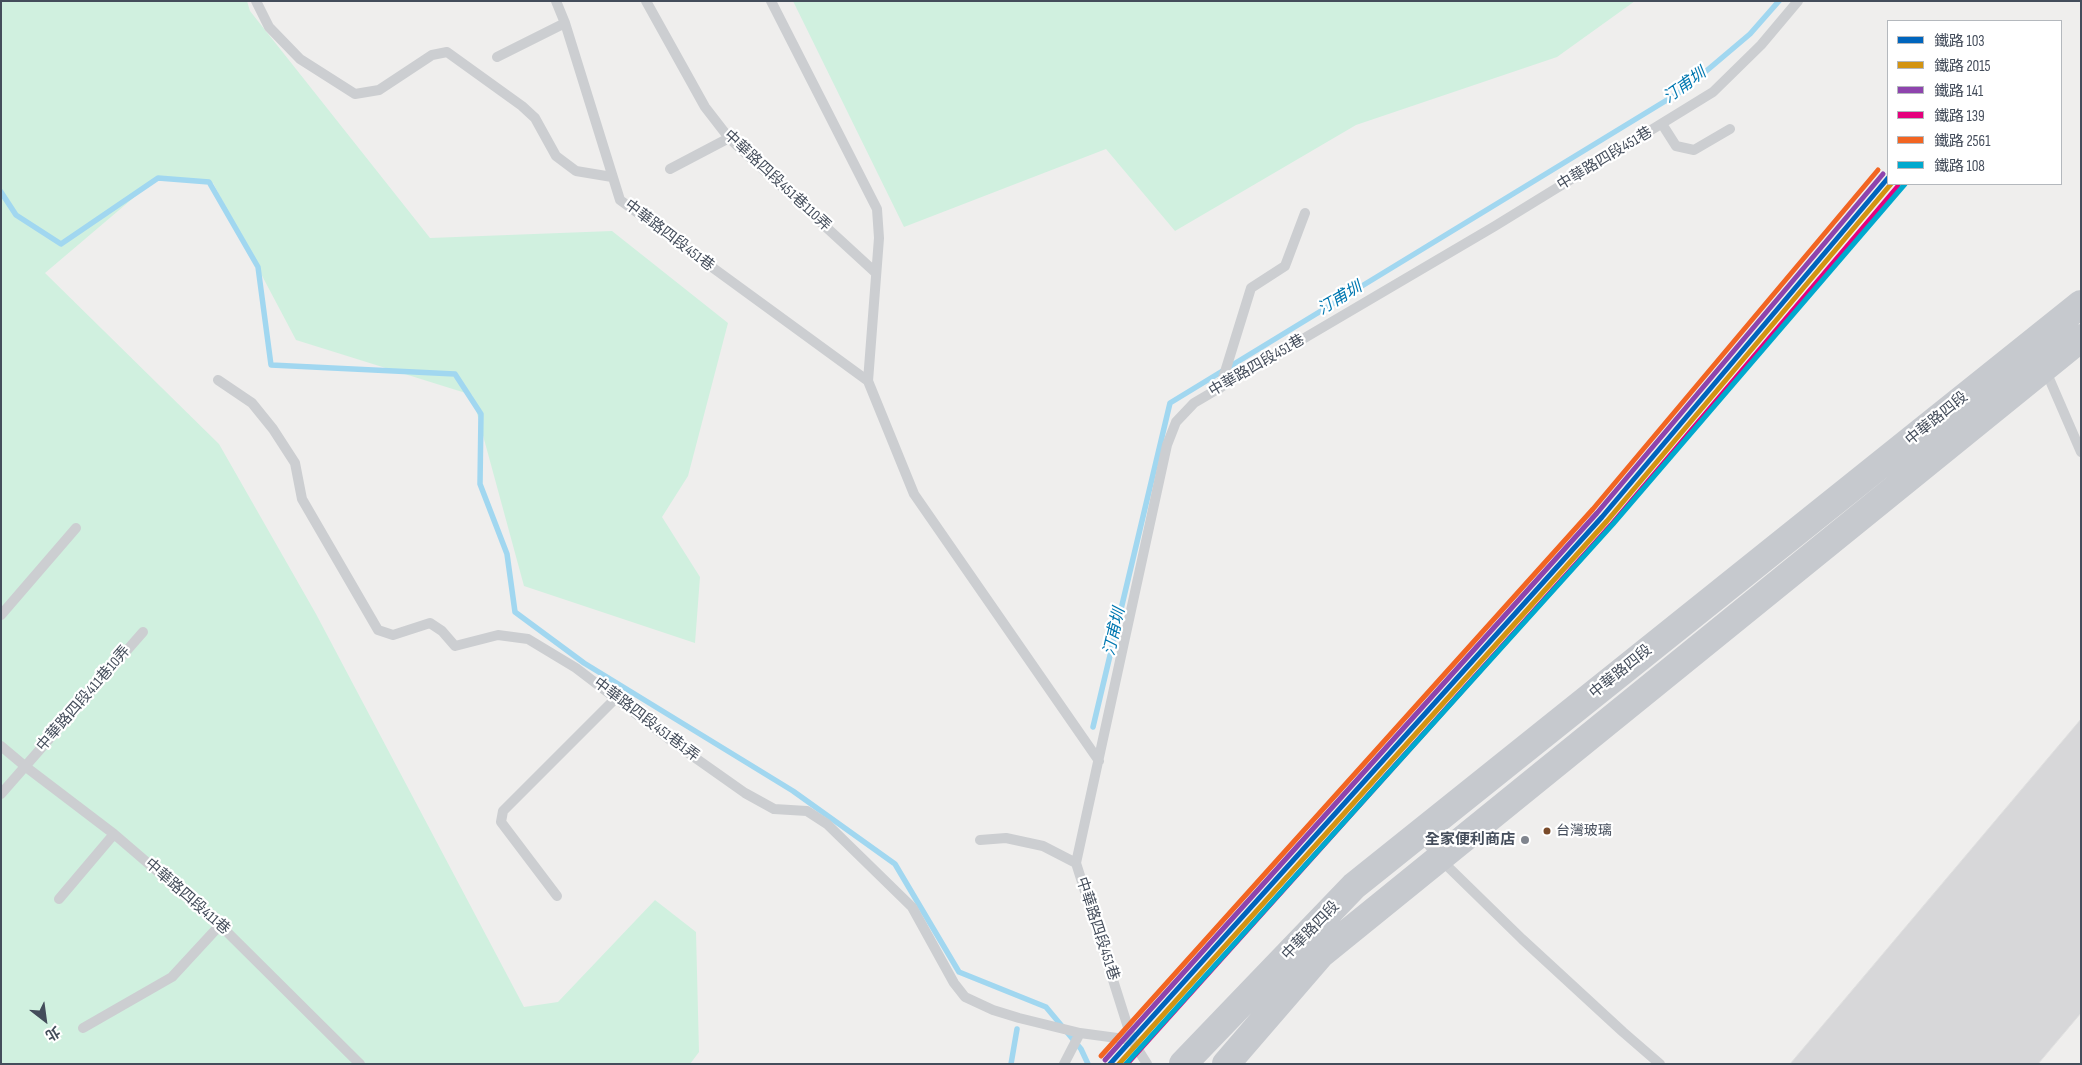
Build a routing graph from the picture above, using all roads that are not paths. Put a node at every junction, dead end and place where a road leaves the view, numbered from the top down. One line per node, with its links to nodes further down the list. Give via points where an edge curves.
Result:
1 (256, 1): 12 (lane, via 269,27 300,58 355,94 380,90 432,56 447,52 535,118 556,156 576,171)
2 (556, 1): 6 (lane, 中華路四段451巷)
3 (646, 1): 10 (lane, 中華路四段451巷110弄, via 705,107)
4 (771, 1): 14 (lane, via 877,209)
5 (1798, 1): 8 (lane, 中華路四段451巷, via 1761,45 1713,92)
6 (565, 23): 7 (lane); 12 (lane, 中華路四段451巷)
7 (497, 57)
8 (1662, 124): 9 (lane, via 1676,146 1694,150); 20 (lane, 中華路四段451巷)
9 (1730, 129)
10 (729, 138): 11 (lane); 14 (lane, 中華路四段451巷110弄)
11 (670, 169)
12 (612, 177): 19 (lane, 中華路四段451巷, via 620,200)
13 (1306, 213): 20 (lane, via 1285,266 1251,288)
14 (876, 273): 19 (lane)
15 (2081, 304): 31 (main road, 中華路四段)
16 (2081, 338): 17 (main road, 中華路四段)
17 (2044, 368): 21 (lane); 33 (main road, 中華路四段)
18 (218, 380): 25 (lane, 中華路四段451巷1弄, via 252,402 295,463 302,499 378,630 393,635 430,624 442,631 455,646 498,635 528,639 576,668)
19 (868, 381): 27 (lane, via 914,494)
20 (1220, 388): 27 (lane, 中華路四段451巷, via 1194,403 1176,422 1167,445)
21 (2081, 452)
22 (76, 528): 23 (lane)
23 (1, 615)
24 (143, 632): 28 (lane, 中華路四段411巷10弄)
25 (616, 698): 35 (lane, via 503,812 501,822); 39 (lane, 中華路四段451巷1弄, via 745,793 774,809 807,811 827,824 912,907 965,997 993,1010)
26 (1, 746): 28 (lane, 中華路四段411巷)
27 (1099, 761): 34 (lane, 中華路四段451巷)
28 (26, 767): 29 (lane, 中華路四段411巷10弄); 30 (lane, 中華路四段411巷)
29 (1, 794)
30 (114, 834): 36 (lane); 37 (lane, 中華路四段411巷)
31 (1419, 834): 33 (lane); 45 (main road, 中華路四段, via 1354,886)
32 (980, 840): 34 (lane, via 1006,838 1043,846)
33 (1439, 858): 41 (main road, 中華路四段, via 1320,955); 46 (lane, via 1522,940)
34 (1076, 863): 40 (lane, 中華路四段451巷)
35 (557, 896)
36 (59, 899)
37 (220, 925): 38 (lane, via 172,977); 43 (lane, 中華路四段411巷)
38 (83, 1028)
39 (1080, 1033): 40 (lane, 中華路四段451巷1弄); 42 (lane)
40 (1132, 1040): 44 (lane, 中華路四段451巷)
41 (1234, 1060)
42 (1065, 1063)
43 (360, 1064)
44 (1147, 1064)
45 (1184, 1064)
46 (1660, 1064)

